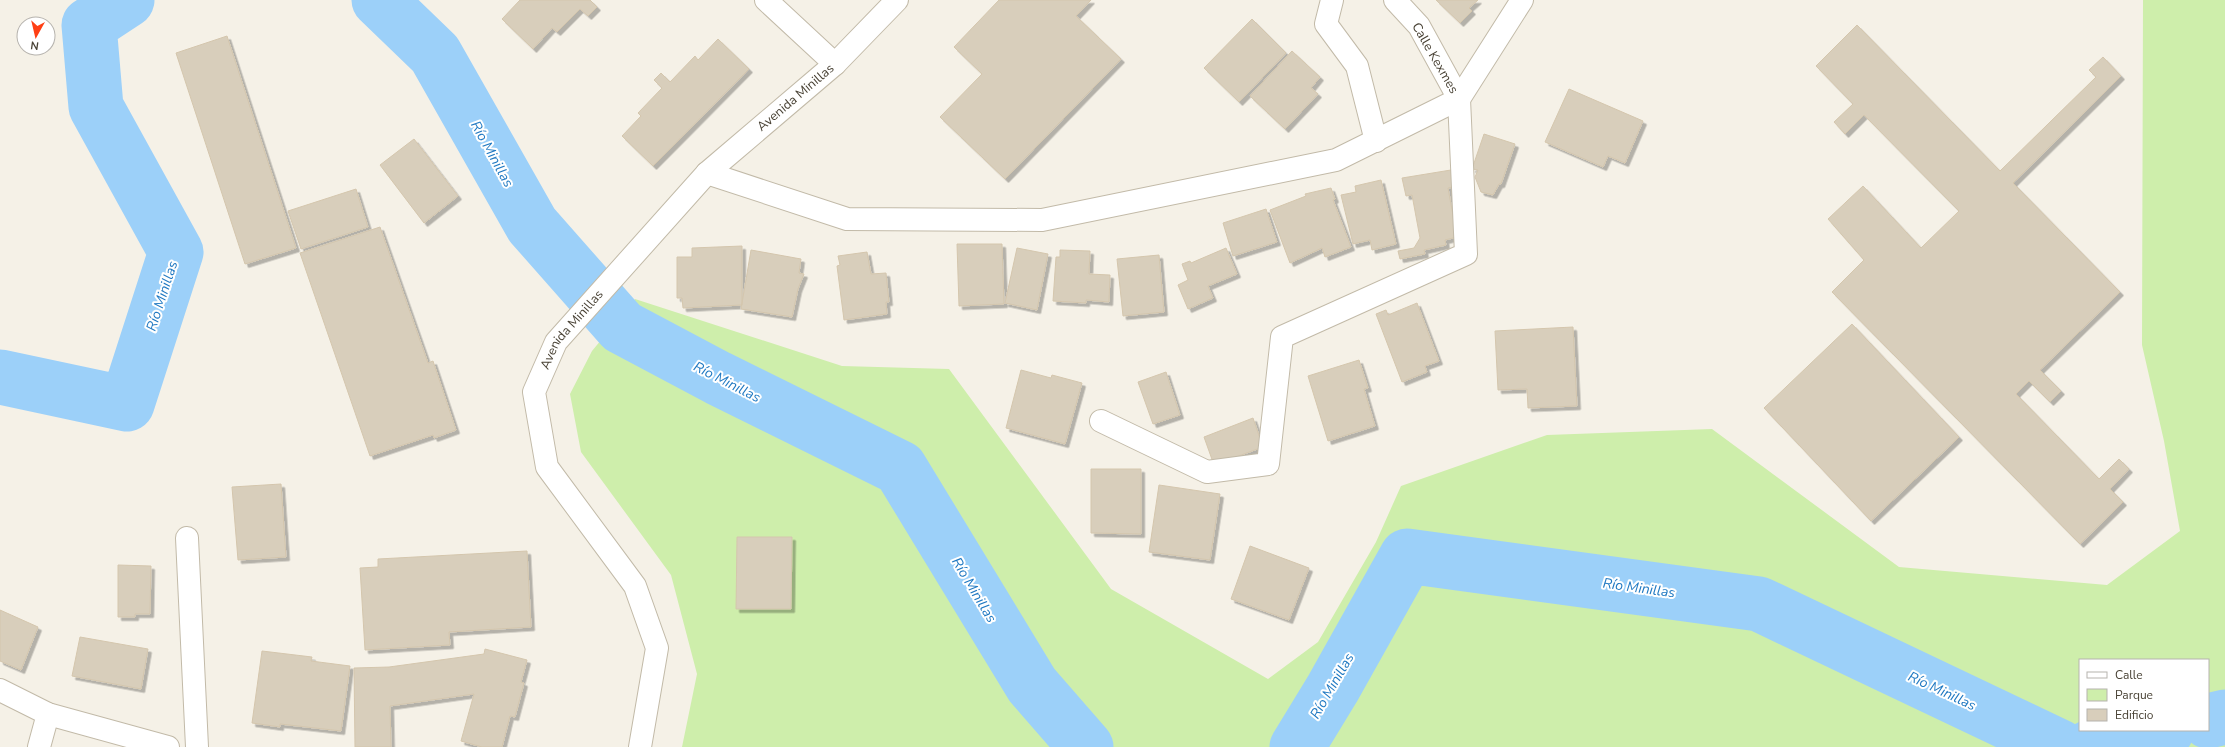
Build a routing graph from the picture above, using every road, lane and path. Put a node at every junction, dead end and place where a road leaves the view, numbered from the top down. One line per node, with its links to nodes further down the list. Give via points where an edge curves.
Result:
1 (766, 0): 6 (street)
2 (897, 0): 6 (street, Avenida Minillas)
3 (1332, 0): 8 (street, via 1326,24 1357,66)
4 (1395, 0): 7 (street, Calle Kexmes, via 1419,26)
5 (1522, 0): 7 (street)
6 (835, 64): 9 (street, Avenida Minillas)
7 (1459, 100): 8 (street); 10 (street, via 1466,254 1282,337 1268,464 1207,472)
8 (1376, 141): 9 (street, via 1336,160 1042,220 847,219)
9 (707, 173): 17 (street, Avenida Minillas, via 556,342 534,392 547,467 635,586 657,648)
10 (1101, 421)
11 (187, 538): 16 (street)
12 (0, 690): 13 (street)
13 (48, 714): 14 (street); 15 (street)
14 (39, 747)
15 (168, 747)
16 (197, 747)
17 (640, 747)

